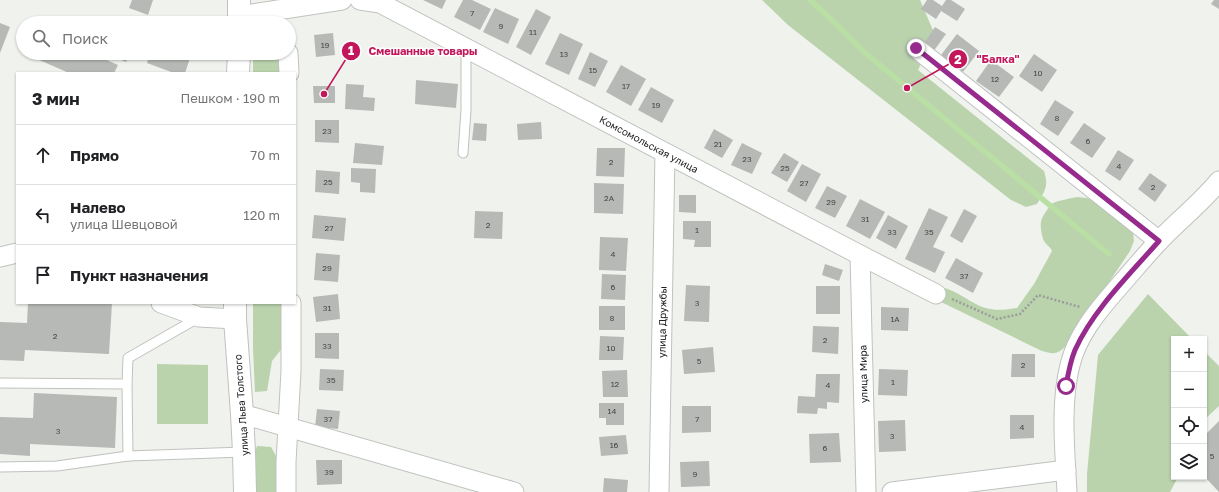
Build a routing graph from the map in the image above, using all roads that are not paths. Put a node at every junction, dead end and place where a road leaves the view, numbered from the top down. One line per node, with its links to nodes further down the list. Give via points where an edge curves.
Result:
1 (342, 0): 4 (street)
2 (360, 0): 5 (street, Комсомольская улица, via 380,3)
3 (239, 13): 4 (street)
4 (287, 15)
5 (466, 48): 11 (lane); 12 (street, Комсомольская улица)
6 (916, 48): 14 (street)
7 (239, 60): 9 (street)
8 (288, 60): 10 (street)
9 (238, 72)
10 (289, 72)
11 (463, 153)
12 (665, 153): 16 (street, Комсомольская улица); 34 (street, улица Дружбы)
13 (1219, 181): 14 (street)
14 (1159, 241): 30 (street, via 1097,312 1074,351 1066,386)
15 (16, 253): 17 (street)
16 (860, 255): 18 (street, Комсомольская улица); 35 (street, улица Мира)
17 (0, 257)
18 (942, 296)
19 (164, 304): 22 (street, улица Льва Толстого)
20 (291, 304): 26 (street)
21 (235, 311): 22 (street, улица Льва Толстого); 25 (street, улица Льва Толстого)
22 (199, 317): 24 (lane, via 128,358)
23 (0, 383): 24 (lane)
24 (127, 384): 28 (lane)
25 (242, 414): 26 (street); 27 (street, улица Льва Толстого)
26 (288, 427): 32 (street); 33 (street)
27 (244, 452): 28 (lane); 31 (street, улица Льва Толстого)
28 (128, 456): 29 (lane, via 57,466)
29 (0, 467)
30 (1066, 470): 36 (street); 37 (street)
31 (244, 492)
32 (286, 492)
33 (514, 492)
34 (659, 492)
35 (866, 492)
36 (892, 492)
37 (1067, 492)

